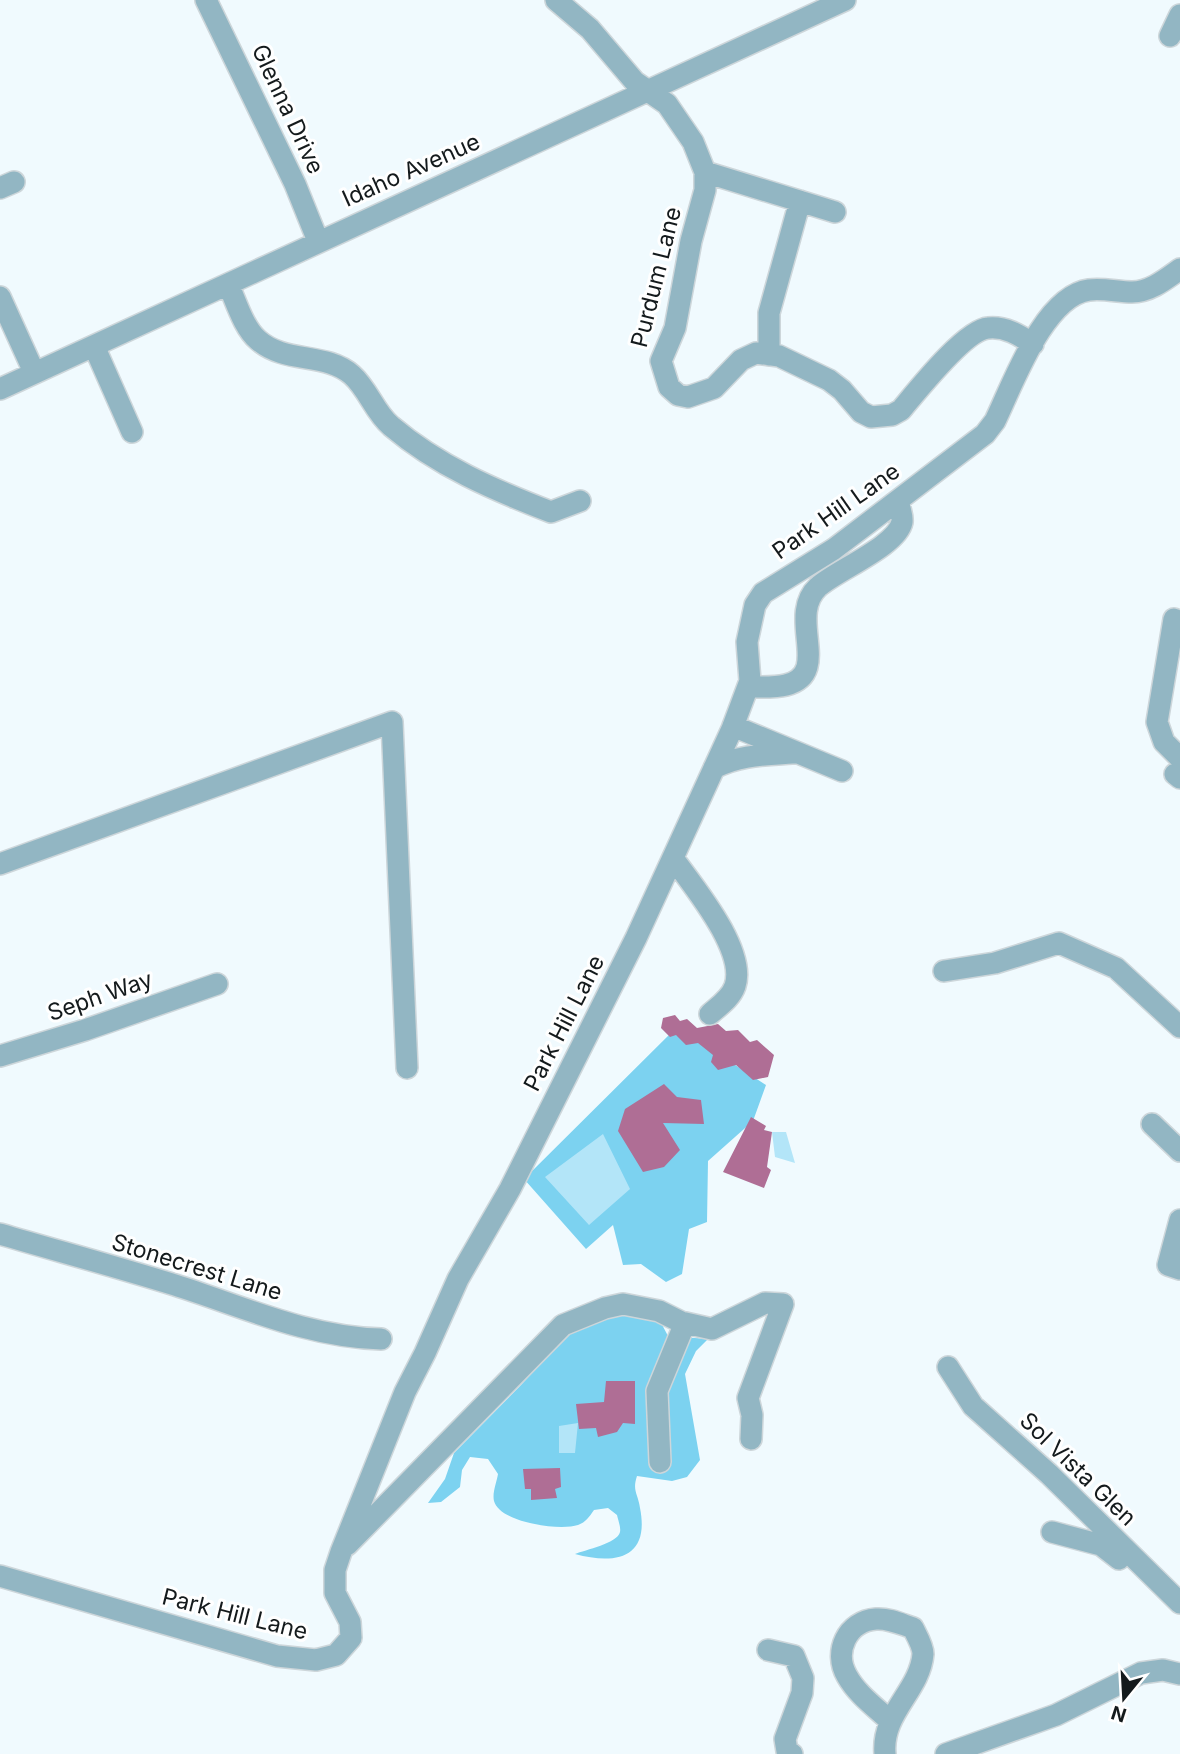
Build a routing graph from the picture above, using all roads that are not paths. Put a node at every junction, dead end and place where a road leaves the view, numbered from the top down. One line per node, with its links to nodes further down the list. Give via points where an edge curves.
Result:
1 (206, 0): 10 (street, Glenna Drive)
2 (556, 0): 6 (street)
3 (845, 0): 6 (street, Idaho Avenue)
4 (1180, 15): 5 (street)
5 (1170, 36)
6 (649, 92): 7 (street, via 667,104 693,142); 10 (street, Idaho Avenue)
7 (705, 172): 8 (street); 16 (street, Purdum Lane, via 675,328 661,361 669,387 688,397 714,388 741,360 756,353)
8 (800, 201): 9 (street); 16 (street, via 769,313)
9 (835, 212)
10 (318, 241): 12 (street, Idaho Avenue)
11 (1180, 269): 14 (street, Park Hill Lane, via 1154,287 1136,292 1090,290 1070,296)
12 (228, 284): 15 (street, Idaho Avenue); 20 (street, via 259,341 282,354 335,364 353,376 388,425 436,458 484,485 551,512)
13 (0, 297): 17 (street)
14 (1033, 344): 16 (street, via 1003,329 985,328 968,336 901,410 870,417 829,380); 21 (street, Park Hill Lane, via 985,434)
15 (94, 346): 17 (street, Idaho Avenue); 19 (street)
16 (769, 355)
17 (34, 372): 18 (street, Idaho Avenue)
18 (0, 389)
19 (132, 432)
20 (580, 501)
21 (898, 501): 23 (street, Park Hill Lane, via 834,550 763,593 755,605 747,642); 23 (street, via 903,519 899,530 817,588 809,599 804,618 810,656 805,670 789,685)
22 (1174, 619): 27 (street, via 1157,722)
23 (748, 687): 24 (street, Park Hill Lane)
24 (733, 726): 25 (street); 26 (street, Park Hill Lane)
25 (798, 753): 26 (street, via 752,755); 28 (street)
26 (714, 768): 29 (street, Park Hill Lane)
27 (1178, 770)
28 (842, 771)
29 (673, 858): 33 (street, via 721,928 735,959 735,987); 48 (street, Park Hill Lane, via 510,1189 458,1279 405,1392)
30 (0, 864): 36 (street, via 392,722)
31 (944, 971): 34 (street, via 995,963 1059,943 1116,968)
32 (216, 984): 35 (street, Seph Way)
33 (710, 1014)
34 (1180, 1027)
35 (0, 1056)
36 (407, 1068)
37 (1152, 1124): 38 (street)
38 (1180, 1151)
39 (1180, 1220): 41 (street, via 1168,1265)
40 (0, 1234): 43 (street, Stonecrest Lane, via 312,1331)
41 (1180, 1269)
42 (685, 1323): 45 (street, via 712,1329 765,1303 783,1304 748,1398); 46 (street, via 657,1391); 48 (street, via 659,1311 624,1304 563,1325)
43 (381, 1339)
44 (948, 1367): 50 (street, Sol Vista Glen, via 973,1406)
45 (751, 1439)
46 (660, 1462)
47 (1052, 1532): 51 (street, Sol Vista Glen, via 1101,1545)
48 (341, 1552): 49 (street, Park Hill Lane, via 335,1592 350,1622 351,1638 336,1655 316,1660 278,1656)
49 (0, 1576)
50 (1180, 1603)
51 (1180, 1615)
52 (768, 1650): 55 (street, via 794,1656 803,1678 785,1739)
53 (1180, 1674): 57 (street, via 1163,1670 1141,1673 1056,1715)
54 (890, 1720): 54 (street, via 920,1668 923,1651 913,1628 872,1619 855,1625 845,1640 845,1673); 56 (street)
55 (792, 1754)
56 (885, 1754)
57 (946, 1754)

